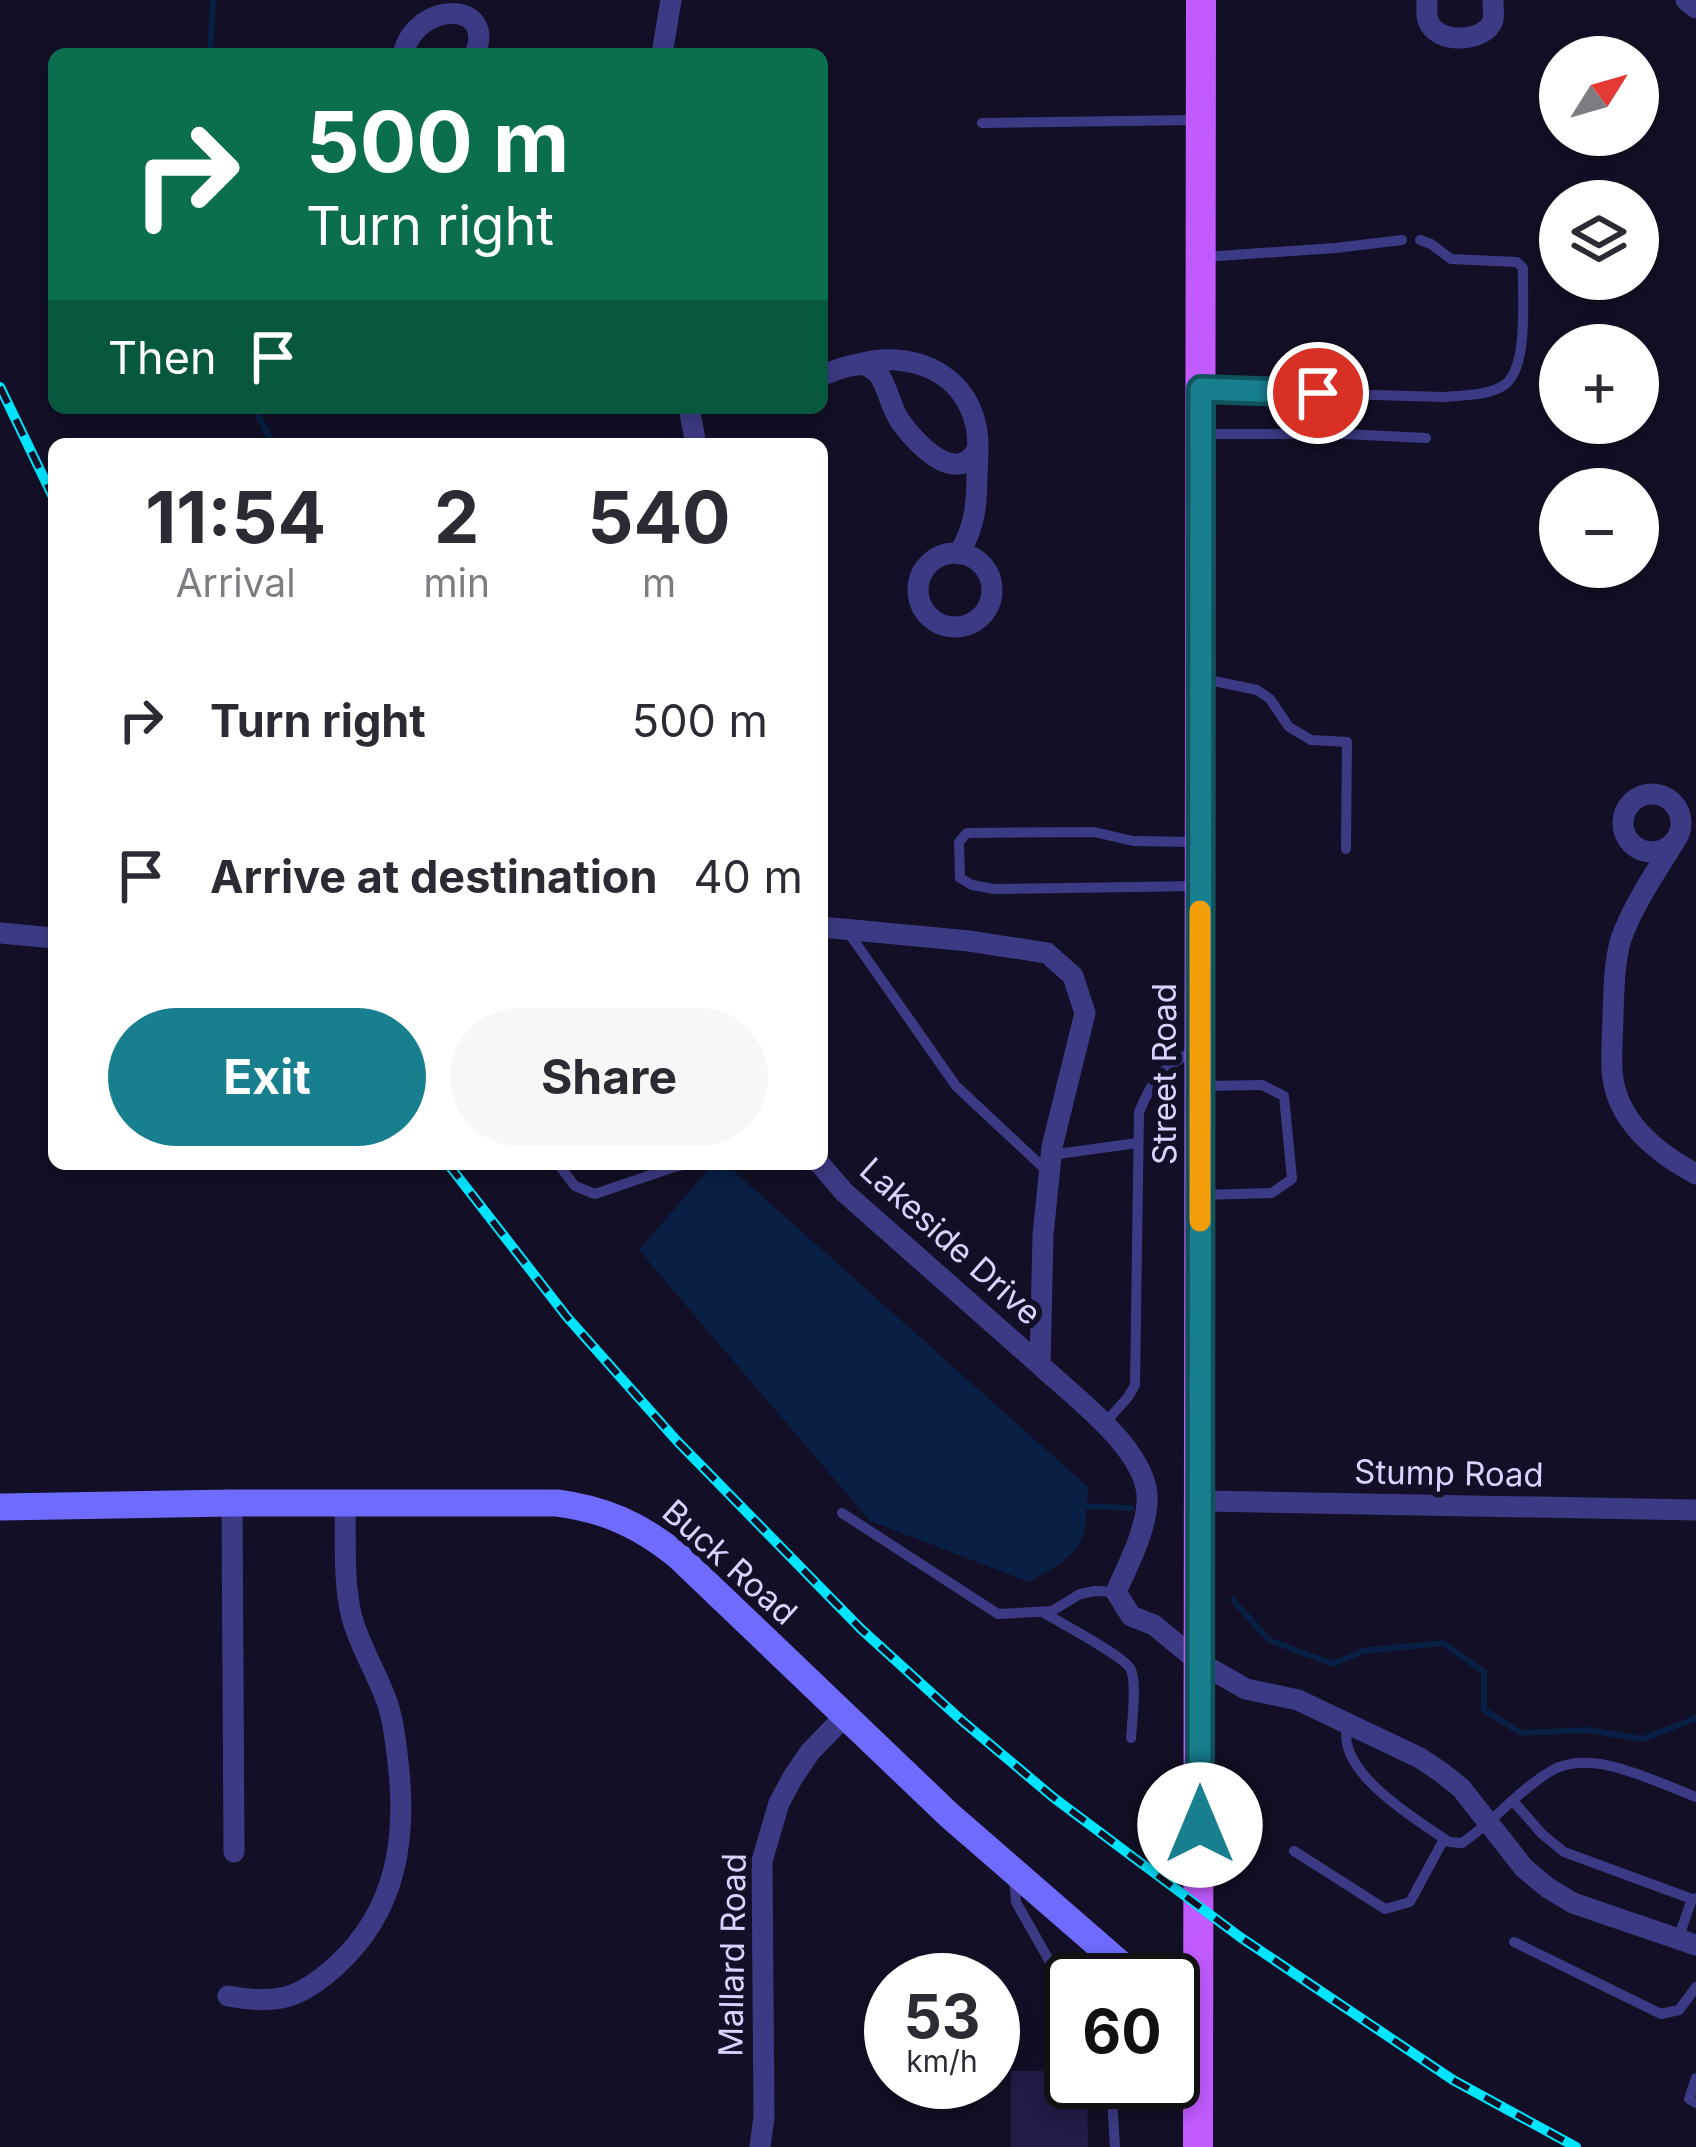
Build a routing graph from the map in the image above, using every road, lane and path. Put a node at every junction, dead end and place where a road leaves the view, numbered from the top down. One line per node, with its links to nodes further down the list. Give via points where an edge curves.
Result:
1 (670, 0): 10 (street)
2 (1201, 0): 11 (main road, Street Road)
3 (1427, 0): 4 (street, via 1428,21 1449,37 1485,32)
4 (1493, 0)
5 (1686, 0): 7 (street)
6 (452, 4): 8 (street, via 414,24); 9 (street, via 477,21)
7 (1696, 8)
8 (404, 48)
9 (477, 48)
10 (663, 48)
11 (1201, 119): 12 (lane); 15 (main road, Street Road)
12 (982, 123)
13 (1402, 240): 15 (lane)
14 (1420, 240): 18 (lane, via 1451,259 1523,268 1518,371 1504,386 1444,397)
15 (1201, 258): 18 (main road, Street Road)
16 (858, 364): 17 (street); 21 (street, via 876,371 899,421 922,447 952,465); 21 (street, via 901,358 937,371 970,409)
17 (828, 373)
18 (1201, 389): 19 (main road, Street Road)
19 (1201, 434): 20 (lane); 23 (main road, Street Road)
20 (1426, 438)
21 (971, 456): 22 (street, via 976,512)
22 (959, 554)
23 (1201, 678): 25 (main road, Street Road); 26 (lane, via 1257,690 1311,740 1347,742)
24 (1675, 841): 39 (street, via 1622,938 1612,1069 1638,1131)
25 (1201, 842): 27 (main road, Street Road); 27 (lane, via 1094,832 967,833 959,842 960,878 972,885)
26 (1346, 849)
27 (1200, 886): 32 (main road, Street Road)
28 (828, 928): 29 (street, Lakeside Drive)
29 (846, 929): 35 (lane, via 956,1087); 35 (street, Lakeside Drive, via 1047,953 1073,976 1085,1013)
30 (0, 933): 31 (street)
31 (48, 937)
32 (1200, 1047): 33 (main road, Street Road); 34 (lane, via 1150,1084)
33 (1200, 1087): 40 (main road, Street Road); 40 (lane, via 1262,1085 1284,1096 1292,1179 1272,1193)
34 (1137, 1143): 35 (lane); 42 (lane, via 1135,1384)
35 (1050, 1164): 41 (street, Lakeside Drive)
36 (563, 1170): 37 (lane, via 595,1194)
37 (658, 1170)
38 (825, 1170): 41 (street, Lakeside Drive)
39 (1696, 1174)
40 (1200, 1195): 43 (main road, Street Road)
41 (1040, 1365): 42 (street, Lakeside Drive)
42 (1103, 1424): 49 (street, Lakeside Drive, via 1135,1460 1148,1504)
43 (1201, 1501): 47 (street, Stump Road); 51 (main road, Street Road)
44 (232, 1503): 45 (street, Buck Road); 46 (street, Buck Road); 60 (street)
45 (346, 1504): 52 (street, Buck Road, via 557,1503 621,1519 677,1555); 69 (street, via 350,1610 395,1736 403,1799 398,1854 364,1935 325,1976 284,1999)
46 (0, 1507)
47 (1696, 1510)
48 (842, 1513): 50 (lane, via 998,1614)
49 (1116, 1592): 50 (lane, via 1080,1594); 51 (street, via 1131,1616)
50 (1043, 1612): 54 (lane, via 1133,1672)
51 (1200, 1663): 53 (street, via 1246,1689 1298,1700); 67 (main road, Street Road)
52 (844, 1717): 61 (street, Buck Road); 74 (street, Mallard Road, via 793,1777 762,1861)
53 (1348, 1724): 57 (street, via 1442,1772); 58 (lane, via 1346,1747 1374,1787)
54 (1131, 1738)
55 (1696, 1797): 56 (lane, via 1599,1762 1573,1762)
56 (1514, 1802): 57 (lane); 62 (lane, via 1564,1852)
57 (1488, 1824): 58 (lane, via 1462,1843); 64 (street, via 1548,1888)
58 (1444, 1839): 59 (lane, via 1410,1902 1385,1909)
59 (1294, 1851)
60 (234, 1852)
61 (1014, 1872): 65 (lane, via 1016,1902); 66 (street, Buck Road)
62 (1694, 1899): 64 (lane)
63 (1514, 1942): 68 (lane, via 1661,2014 1679,2010)
64 (1687, 1942)
65 (1045, 1953)
66 (1108, 1953)
67 (1188, 1953)
68 (1696, 1987)
69 (228, 1996)
70 (1696, 2078): 71 (lane, via 1689,2098)
71 (1696, 2103)
72 (1113, 2109): 75 (lane)
73 (1195, 2109): 76 (main road, Street Road)
74 (760, 2147)
75 (1115, 2147)
76 (1198, 2147)

